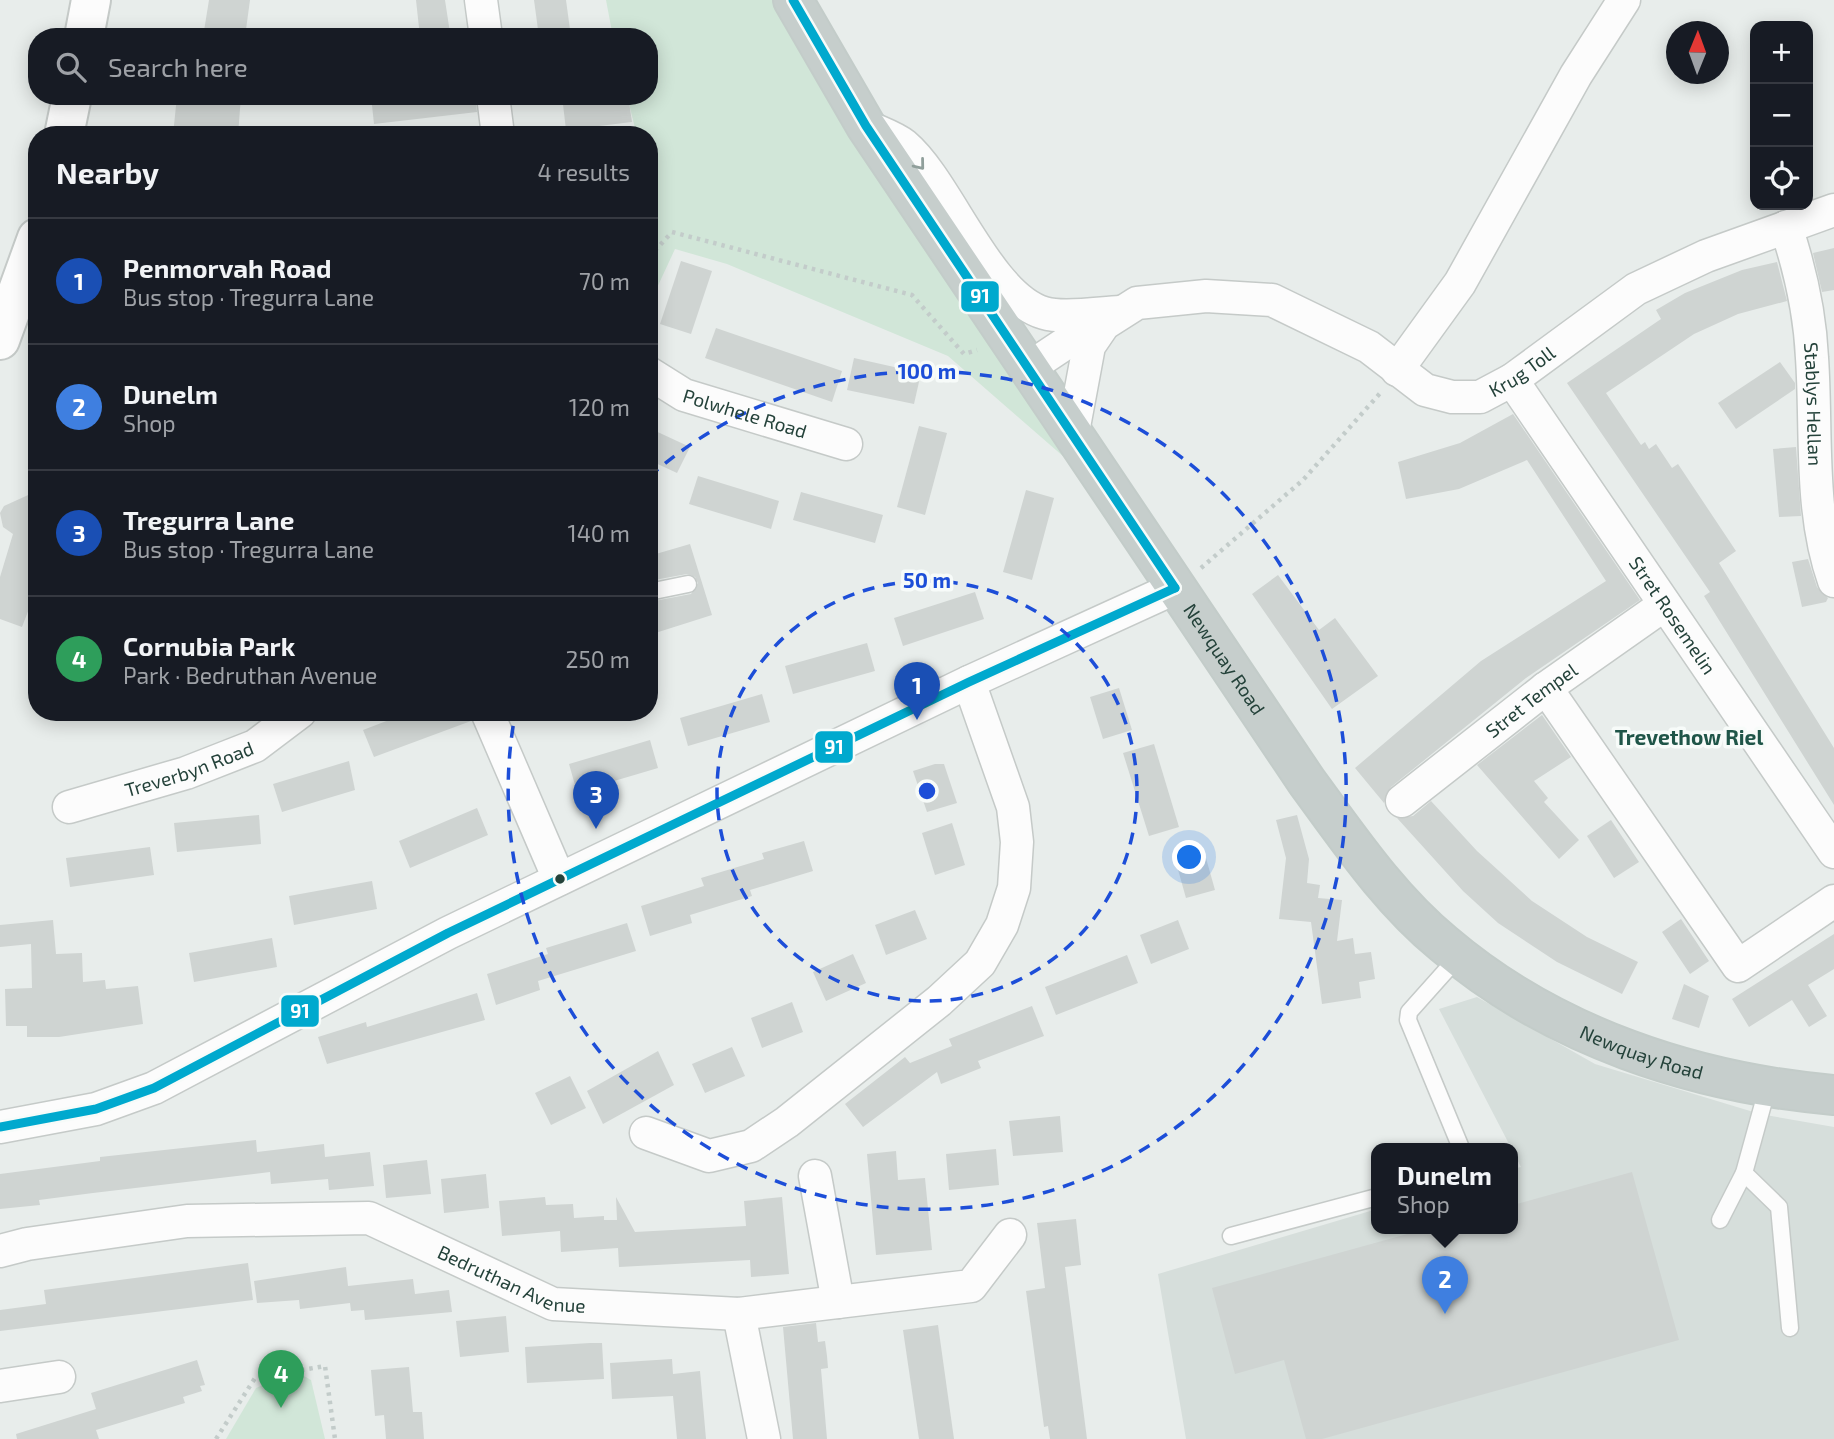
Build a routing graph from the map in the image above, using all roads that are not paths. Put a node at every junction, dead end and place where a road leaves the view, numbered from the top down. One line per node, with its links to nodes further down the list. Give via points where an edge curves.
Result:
1 (91, 0): 5 (street)
2 (481, 0): 6 (street)
3 (793, 0): 11 (highway, Newquay Road)
4 (1625, 0): 19 (street, via 1576,75 1460,283)
5 (86, 28)
6 (485, 28)
7 (70, 105): 9 (street)
8 (494, 105): 10 (street)
9 (66, 126)
10 (497, 126)
11 (866, 126): 15 (street, one-way to 15, via 904,145 1002,281 1021,299 1045,313); 18 (highway, Newquay Road)
12 (1834, 210): 13 (street, Krug Toll)
13 (1786, 228): 21 (street, Krug Toll, via 1706,256 1636,289); 24 (street, Stablys Hellan, via 1807,310 1816,475)
14 (28, 263): 17 (street)
15 (1070, 314): 16 (street); 18 (street)
16 (1112, 318): 18 (street); 19 (street, Krug Toll, via 1138,303 1175,298 1231,295 1272,300 1369,347); 22 (street, via 1088,346)
17 (0, 340)
18 (1021, 354): 22 (highway, Newquay Road)
19 (1397, 370): 21 (street, Krug Toll, via 1425,390 1452,397 1480,397)
20 (658, 379): 23 (street, Polwhele Road, via 684,395)
21 (1512, 380): 28 (street, Stret Rosemelin)
22 (1073, 432): 26 (highway, Newquay Road)
23 (846, 444)
24 (1834, 581)
25 (688, 584): 27 (lane)
26 (1175, 588): 29 (street); 38 (highway, Newquay Road, via 1375,874)
27 (658, 590)
28 (1664, 605): 30 (street, Stret Tempel); 35 (street, Stret Rosemelin)
29 (968, 682): 36 (street); 42 (street, via 1013,807 1017,842 1014,888 1002,925 980,962 939,1002 751,1146 709,1156)
30 (1546, 688): 33 (street, Stret Tempel); 37 (street, via 1738,966)
31 (288, 721): 34 (street, Treverbyn Road, via 255,746 186,773)
32 (491, 721): 36 (street)
33 (1402, 801)
34 (69, 807)
35 (1834, 852)
36 (559, 879): 41 (street, via 154,1088 96,1109)
37 (1834, 901)
38 (1459, 956): 39 (highway, Newquay Road, via 1537,1010 1609,1044 1686,1068); 43 (lane, via 1409,1013 1408,1020)
39 (1768, 1086): 40 (highway, Newquay Road); 44 (lane)
40 (1834, 1095)
41 (0, 1127)
42 (646, 1133)
43 (1459, 1143)
44 (1744, 1173): 47 (lane); 53 (lane, via 1779,1207)
45 (815, 1176): 51 (street)
46 (1371, 1199): 49 (lane)
47 (1720, 1220)
48 (1010, 1236): 51 (street, Bedruthan Avenue, via 971,1286)
49 (1231, 1236)
50 (0, 1251): 52 (street, Bedruthan Avenue, via 187,1221 369,1218 553,1304)
51 (838, 1302): 52 (street, Bedruthan Avenue)
52 (739, 1314): 56 (street)
53 (1790, 1328)
54 (59, 1377): 55 (street)
55 (0, 1386)
56 (764, 1439)

